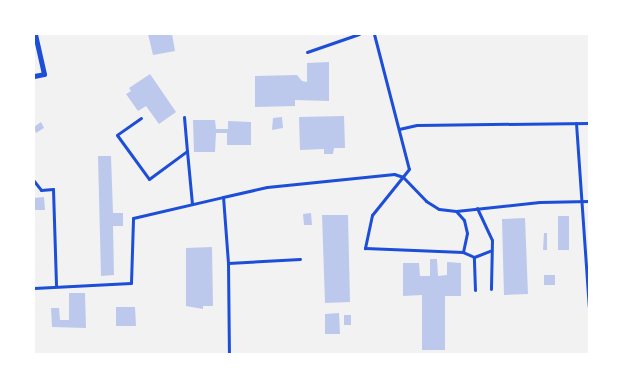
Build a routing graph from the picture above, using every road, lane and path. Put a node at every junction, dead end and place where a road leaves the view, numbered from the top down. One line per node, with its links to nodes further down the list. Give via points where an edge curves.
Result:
1 (35, 34): 5 (street, via 44,74)
2 (359, 34): 4 (lane)
3 (374, 34): 10 (lane)
4 (307, 52)
5 (34, 76)
6 (184, 117): 11 (lane)
7 (140, 118): 11 (lane, via 117,135 149,179)
8 (576, 123): 9 (lane); 10 (lane, via 417,125); 15 (lane)
9 (589, 124)
10 (399, 129): 12 (lane, via 409,169)
11 (187, 151): 17 (lane)
12 (403, 177): 14 (lane, via 394,174 267,187); 19 (lane, via 426,201 439,209); 21 (lane, via 372,215 364,248)
13 (34, 181): 25 (lane, via 41,190 53,189)
14 (223, 197): 17 (lane); 24 (lane)
15 (581, 201): 16 (lane); 18 (lane); 29 (lane)
16 (589, 201)
17 (192, 204): 25 (lane, via 133,218 131,282)
18 (477, 208): 19 (lane); 20 (lane, via 492,240)
19 (456, 211): 21 (lane, via 464,220 467,233)
20 (490, 251): 22 (lane); 28 (lane)
21 (463, 252): 22 (lane)
22 (474, 256): 27 (lane)
23 (300, 259): 24 (lane)
24 (228, 263): 30 (lane)
25 (56, 285): 26 (lane)
26 (34, 288)
27 (474, 290)
28 (491, 290)
29 (589, 307)
30 (229, 354)

